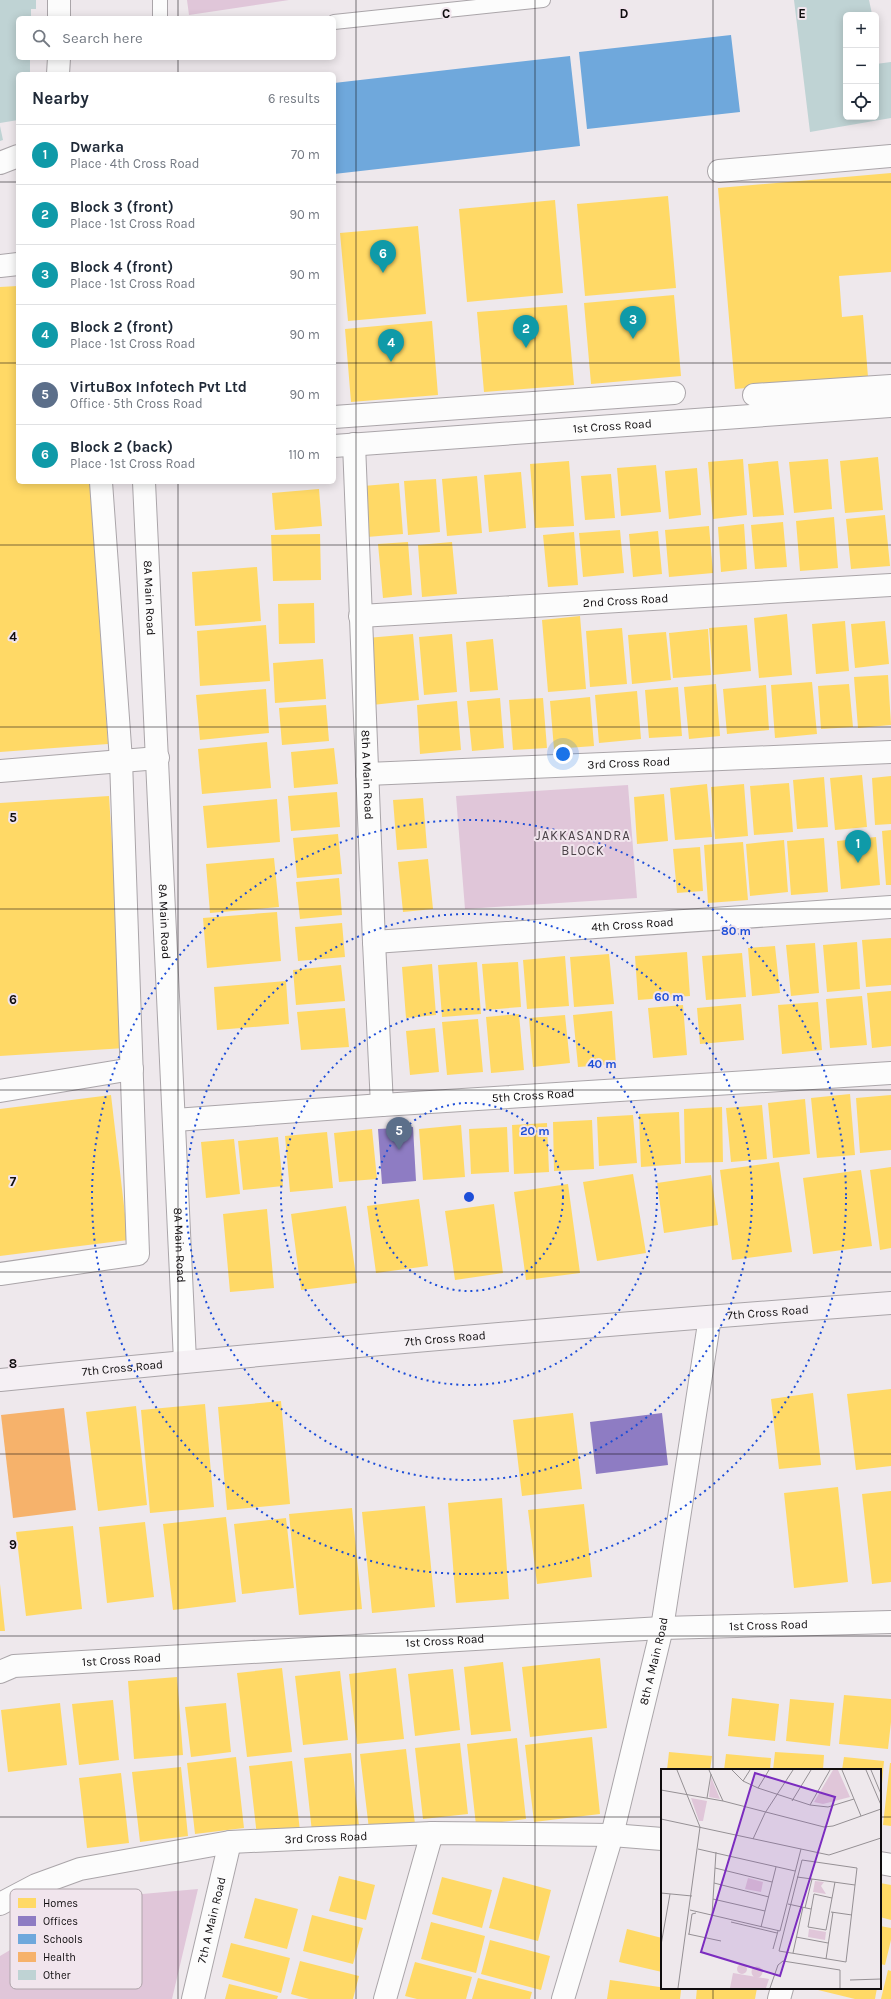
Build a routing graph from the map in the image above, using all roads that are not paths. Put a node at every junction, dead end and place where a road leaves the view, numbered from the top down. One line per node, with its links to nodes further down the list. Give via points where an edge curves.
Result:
1 (59, 0): 4 (street)
2 (160, 0): 5 (lane)
3 (543, 0): 6 (lane)
4 (59, 16)
5 (160, 16)
6 (336, 22)
7 (59, 60): 8 (street)
8 (58, 72)
9 (891, 156): 12 (street)
10 (16, 157): 11 (street)
11 (0, 163)
12 (719, 171)
13 (16, 264): 14 (street)
14 (0, 266)
15 (891, 386): 16 (street)
16 (819, 390): 18 (street); 21 (street)
17 (674, 393): 20 (street)
18 (754, 394)
19 (891, 407): 21 (street, 1st Cross Road)
20 (465, 408): 22 (street); 23 (street)
21 (820, 411): 23 (street, 1st Cross Road)
22 (336, 417)
23 (467, 436): 24 (street, 1st Cross Road)
24 (344, 445): 28 (street, 8th A Main Road)
25 (101, 484): 31 (street)
26 (144, 484): 30 (street, 8A Main Road)
27 (891, 585): 28 (street, 2nd Cross Road)
28 (360, 616): 33 (street, 8th A Main Road)
29 (891, 752): 33 (street, 3rd Cross Road)
30 (158, 758): 31 (street); 40 (street, 8A Main Road)
31 (121, 760): 32 (street); 36 (street)
32 (0, 771)
33 (367, 774): 35 (street, 8th A Main Road)
34 (891, 907): 35 (street, 4th Cross Road)
35 (374, 942): 39 (street, 8th A Main Road)
36 (132, 1068): 38 (street); 41 (street, via 138,1254)
37 (891, 1074): 39 (street, 5th Cross Road)
38 (0, 1091)
39 (382, 1105): 40 (street, 5th Cross Road)
40 (175, 1120): 44 (street, 8A Main Road)
41 (0, 1274)
42 (891, 1303): 43 (street, 7th Cross Road)
43 (710, 1317): 44 (street, 7th Cross Road); 47 (street, 8th A Main Road)
44 (185, 1361): 45 (street, 7th Cross Road)
45 (0, 1380)
46 (891, 1622): 47 (street, 1st Cross Road)
47 (662, 1628): 48 (street, 1st Cross Road, via 14,1666); 50 (street, 8th A Main Road)
48 (0, 1672)
49 (432, 1832): 50 (street, 3rd Cross Road); 52 (street, 3rd Cross Road); 60 (street)
50 (612, 1835): 51 (street, 3rd Cross Road); 61 (street, 8th A Main Road)
51 (661, 1839)
52 (230, 1842): 55 (street, 3rd Cross Road, via 80,1869); 59 (street, 7th A Main Road)
53 (881, 1863): 54 (street)
54 (891, 1865)
55 (28, 1889)
56 (10, 1899): 57 (street, 3rd Cross Road)
57 (0, 1904)
58 (782, 1989): 62 (street)
59 (193, 1999)
60 (385, 1999)
61 (563, 1999)
62 (779, 1999)

